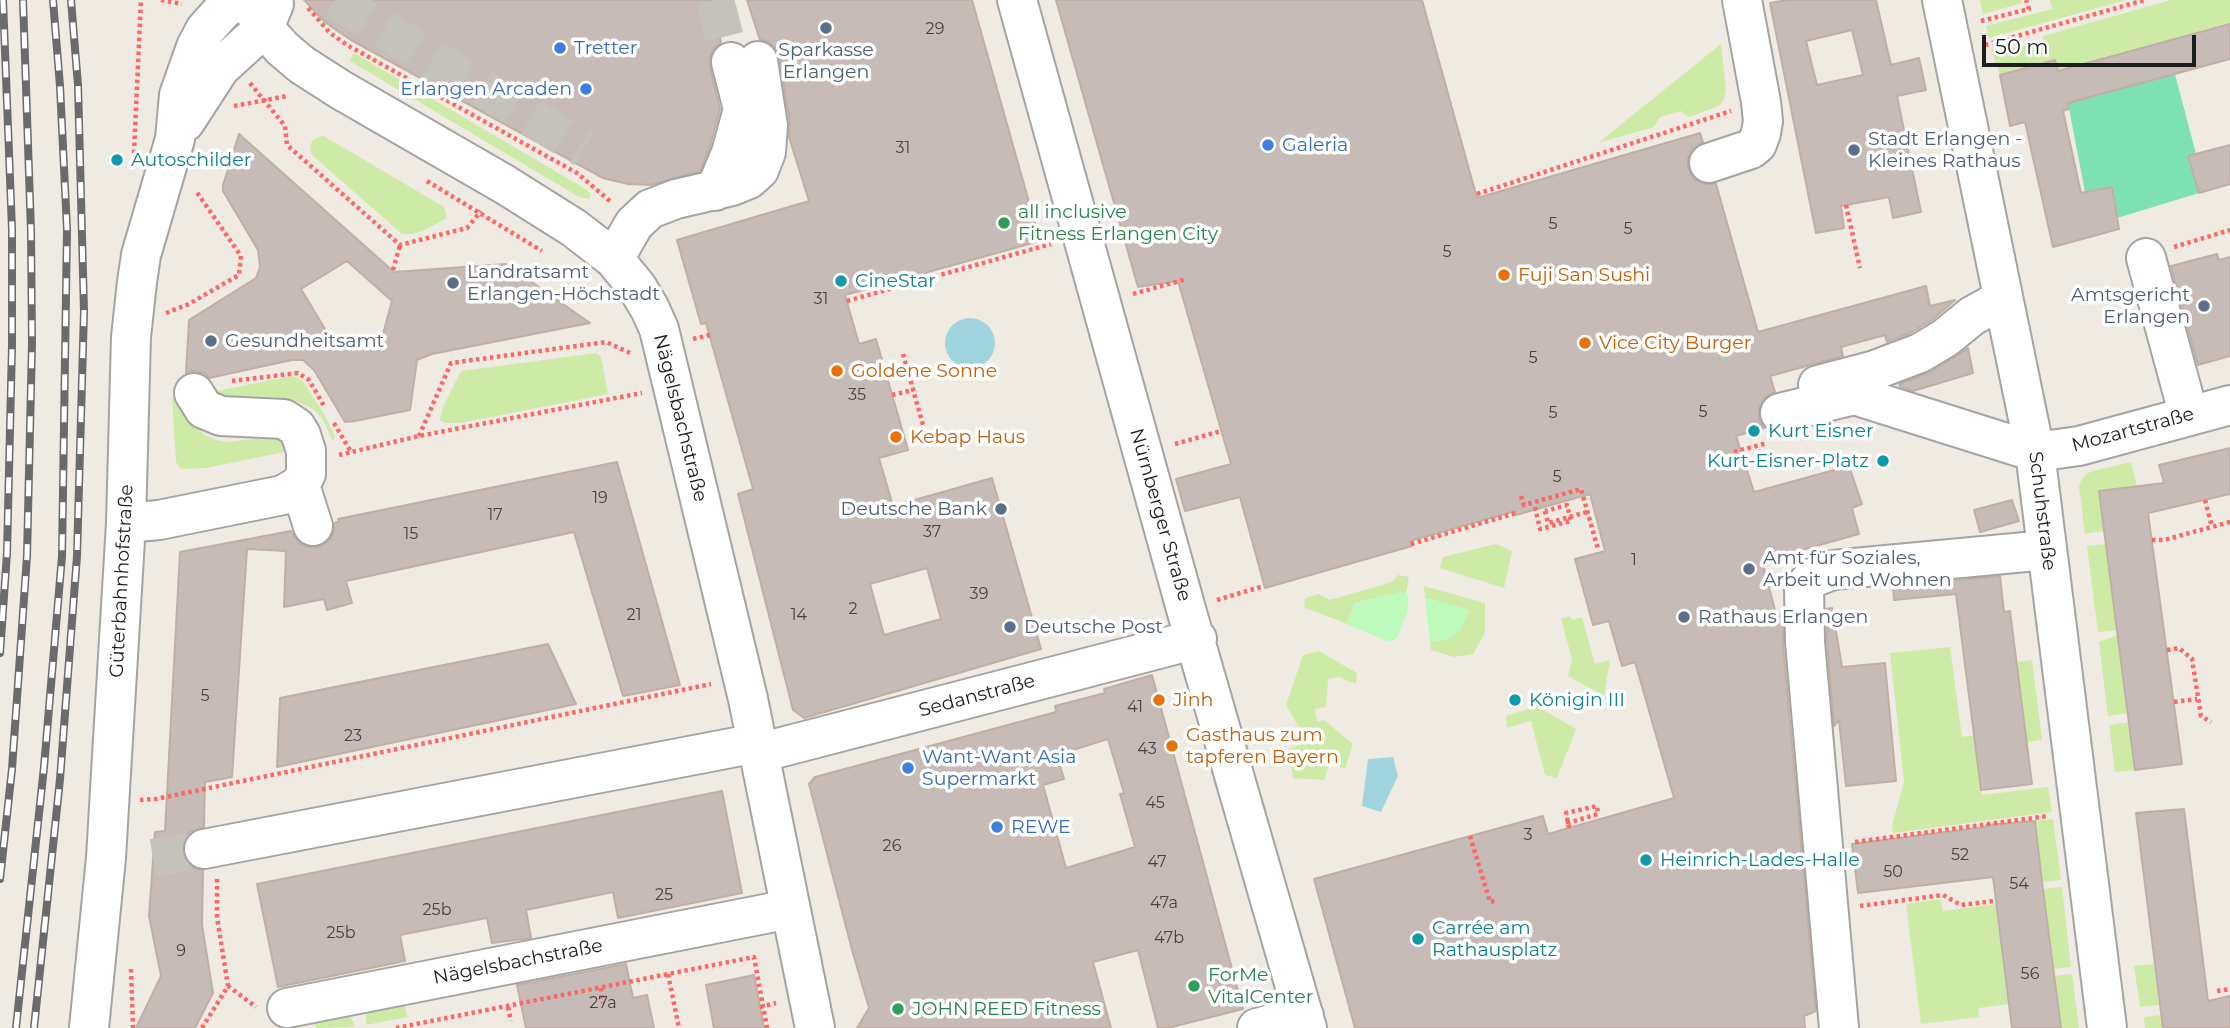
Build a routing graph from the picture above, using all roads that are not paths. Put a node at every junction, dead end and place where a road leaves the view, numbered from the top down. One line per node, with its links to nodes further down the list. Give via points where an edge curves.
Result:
1 (236, 0): 7 (street, Güterbahnhofstraße, via 205,30 196,47 180,95)
2 (1017, 0): 20 (street, Nürnberger Straße)
3 (1742, 0): 8 (street, via 1763,121 1757,144)
4 (263, 9): 7 (street, Güterbahnhofstraße); 10 (street, Nägelsbachstraße, via 284,49 316,75 504,184)
5 (1948, 28): 11 (street, Schuhstraße)
6 (745, 61): 10 (street, via 743,109 715,191 650,209 634,225)
7 (175, 139): 17 (street, Güterbahnhofstraße, via 137,282)
8 (1709, 163)
9 (2146, 258): 14 (street)
10 (614, 259): 21 (street, Nägelsbachstraße, via 637,287 659,329)
11 (2003, 299): 15 (street, Schuhstraße); 15 (street, via 1920,353 1778,405 1854,395)
12 (194, 393): 16 (street, via 204,409 221,416 284,419 302,435)
13 (2230, 405): 14 (street, Mozartstraße)
14 (2189, 416): 15 (street, Mozartstraße, via 2079,446)
15 (2035, 452): 19 (street, Schuhstraße)
16 (303, 473): 17 (street, via 283,495); 18 (street)
17 (126, 523): 26 (street, Güterbahnhofstraße, via 106,858)
18 (313, 526)
19 (2047, 551): 29 (street, via 1833,570 1812,578 1804,589); 30 (street, Schuhstraße)
20 (1192, 624): 21 (street, Sedanstraße); 25 (street, Nürnberger Straße)
21 (758, 748): 22 (street); 23 (street, Nägelsbachstraße)
22 (211, 847)
23 (790, 909): 24 (street, Nägelsbachstraße); 27 (street, Nägelsbachstraße)
24 (275, 1010)
25 (1305, 1022): 28 (street)
26 (89, 1028)
27 (815, 1028)
28 (1257, 1028)
29 (1839, 1028)
30 (2107, 1028)

